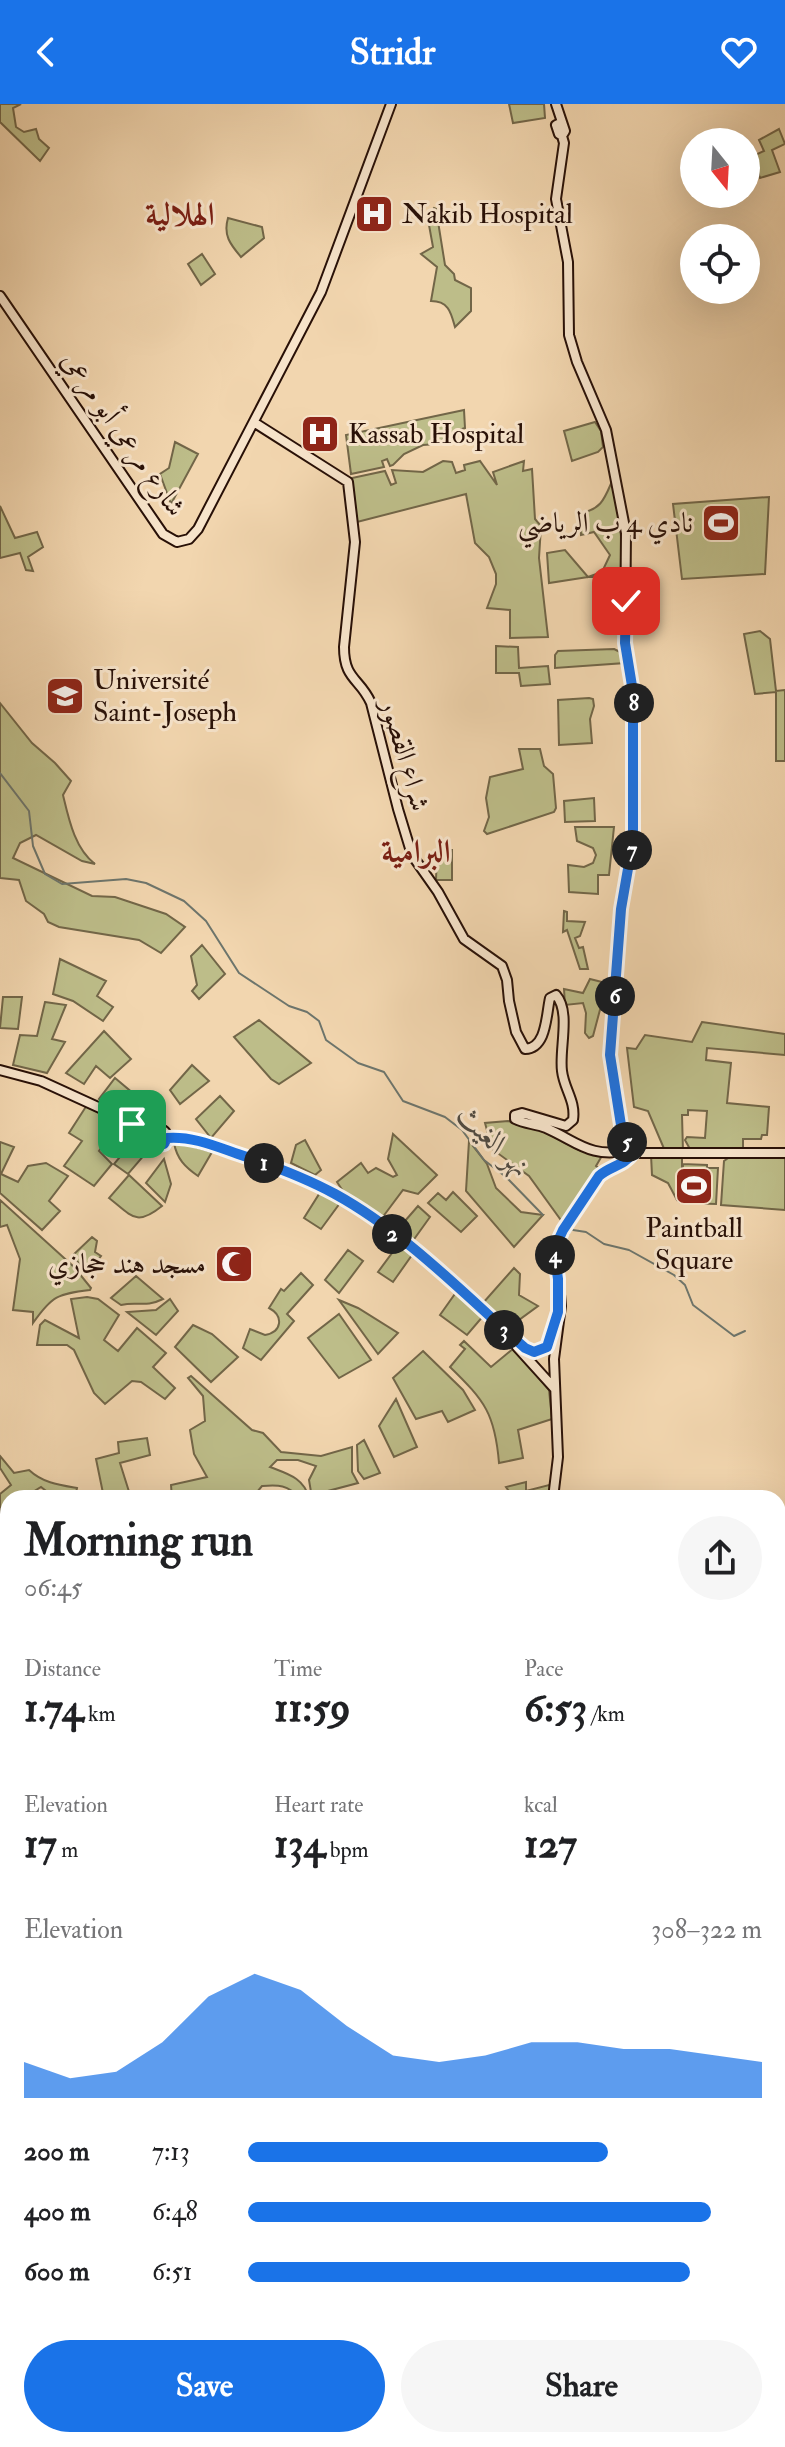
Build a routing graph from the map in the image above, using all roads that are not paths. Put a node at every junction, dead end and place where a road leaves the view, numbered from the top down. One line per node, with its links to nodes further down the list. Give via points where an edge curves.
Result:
1 (391, 104): 4 (street, شارع مرعي أبو مرعي, via 324,283)
2 (556, 104): 9 (street, via 564,143 556,199 568,262 569,340 608,436 626,533 633,840 621,909 610,1055 621,1125)
3 (0, 296): 4 (street, شارع مرعي أبو مرعي, via 144,510 173,541 189,539 198,529)
4 (255, 423): 9 (street, شراع القصور, via 348,483 355,542 345,662 371,703 412,855 464,939 502,966 516,1032 525,1049 538,1043 550,998 560,999 561,1069 573,1120 566,1126 522,1113 515,1119 581,1148)
5 (0, 1070): 6 (street, via 48,1084)
6 (127, 1120): 7 (street); 8 (street)
7 (163, 1133): 8 (street, via 152,1133); 8 (street, via 160,1145); 13 (street, via 273,1166 336,1194 461,1288)
8 (152, 1141)
9 (631, 1152): 10 (street); 11 (street, via 623,1164 599,1176 559,1236)
10 (785, 1153)
11 (558, 1324): 12 (street); 14 (street)
12 (550, 1345): 13 (street); 14 (street)
13 (534, 1354): 14 (street, via 547,1352); 16 (street)
14 (554, 1359): 15 (street)
15 (554, 1372): 16 (street); 17 (street)
16 (542, 1373): 17 (street)
17 (555, 1389): 18 (street)
18 (554, 1490)

